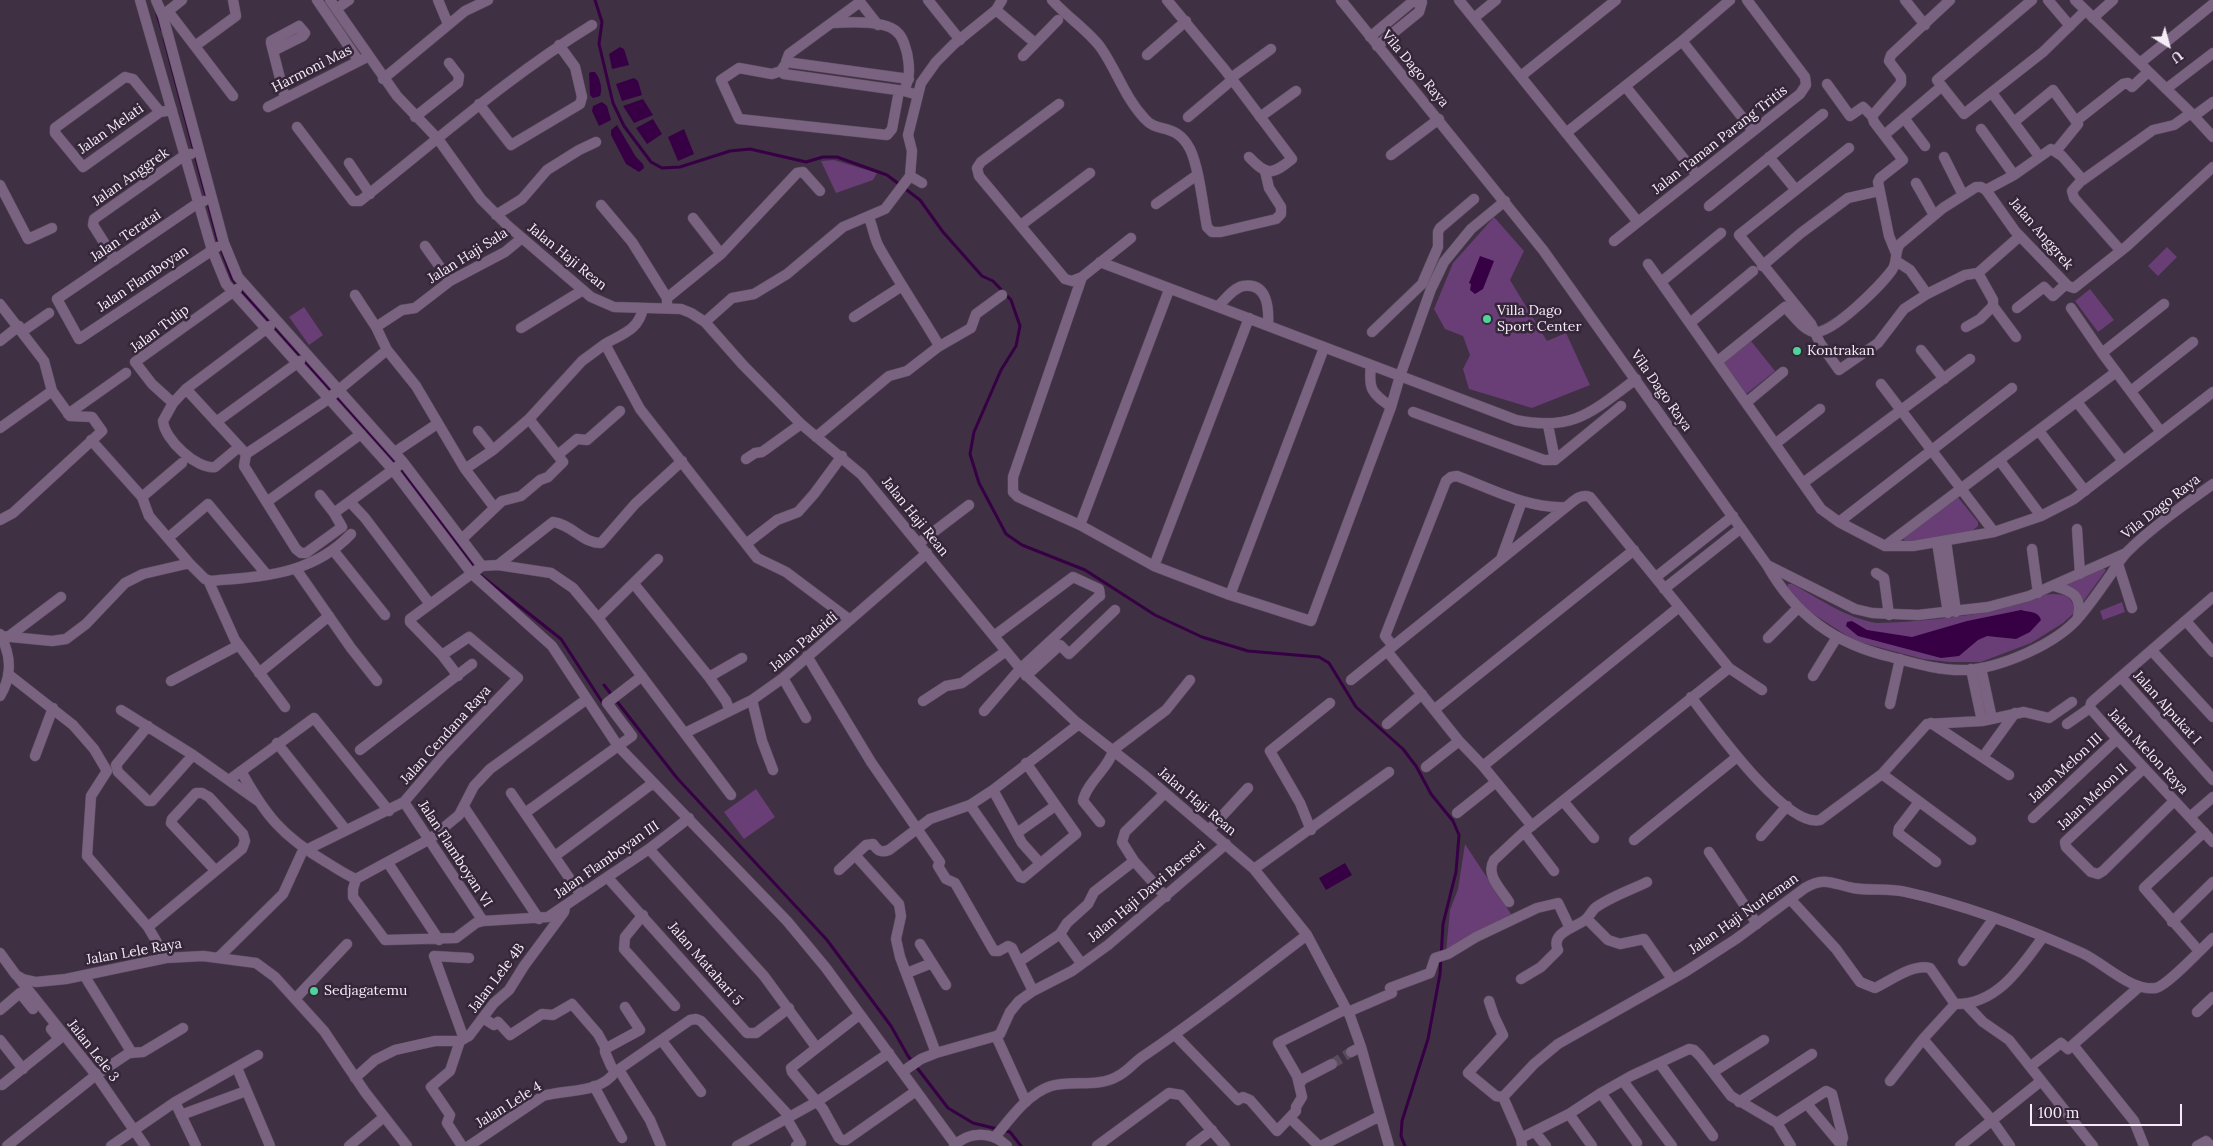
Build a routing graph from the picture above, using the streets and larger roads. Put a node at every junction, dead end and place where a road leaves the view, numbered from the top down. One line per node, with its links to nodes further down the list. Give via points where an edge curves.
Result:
1 (140, 0): 42 (street)
2 (156, 0): 32 (street)
3 (182, 0): 32 (street)
4 (233, 0): 47 (street, via 237,12 234,18)
5 (317, 0): 56 (street)
6 (330, 0): 29 (street, Jalan Haji Rean)
7 (349, 0): 29 (street)
8 (438, 0): 37 (street)
9 (488, 0): 37 (street)
10 (928, 0): 44 (street)
11 (1002, 0): 30 (street)
12 (1052, 0): 113 (street, via 1099,45 1122,89 1145,120 1152,126 1169,129 1186,142 1195,160)
13 (1167, 0): 35 (street)
14 (1342, 0): 43 (street, Vila Dago Raya)
15 (1459, 0): 33 (street)
16 (1496, 0): 33 (street)
17 (1616, 0): 61 (street)
18 (1747, 0): 93 (street, Jalan Taman Parang Tritis, via 1805,76 1806,85 1800,94)
19 (1905, 0): 40 (street)
20 (1950, 0): 40 (street)
21 (2032, 0): 67 (street, via 1937,80)
22 (2048, 0): 41 (street)
23 (2075, 0): 31 (street)
24 (2113, 0): 31 (street)
25 (860, 1): 36 (street); 39 (street)
26 (1423, 1): 43 (street, via 1412,2); 49 (street, via 1419,12)
27 (1726, 1): 45 (street)
28 (2213, 4): 58 (street)
29 (336, 9): 54 (street, Jalan Haji Rean)
30 (996, 10): 44 (street); 46 (street)
31 (2089, 14): 41 (street); 58 (street)
32 (165, 16): 42 (street); 47 (street); 102 (street)
33 (1474, 18): 61 (street)
34 (1058, 20): 46 (street)
35 (1186, 21): 53 (street); 64 (street)
36 (831, 23): 39 (street); 59 (street, via 789,54)
37 (448, 24): 62 (street)
38 (592, 25): 48 (street)
39 (878, 25): 63 (street, via 898,33 904,44)
40 (1925, 25): 84 (street, via 1889,57 1890,64 1901,77 1901,84)
41 (2070, 26): 67 (street, via 2043,52 1964,114)
42 (149, 29): 79 (street)
43 (1370, 37): 49 (street, Vila Dago Raya)
44 (960, 40): 71 (street, via 927,73)
45 (1682, 41): 66 (street); 93 (street)
46 (1035, 43): 55 (street)
47 (195, 46): 72 (street)
48 (559, 46): 76 (street); 76 (street, via 575,67 582,97 580,104 511,145)
49 (1377, 46): 88 (street, Vila Dago Raya)
50 (1271, 49): 64 (street)
51 (273, 51): 74 (street)
52 (2213, 53): 68 (street)
53 (1147, 55)
54 (369, 56): 56 (street, Harmoni Mas); 62 (street, Jalan Haji Rean)
55 (1023, 56)
56 (358, 60): 74 (street, Harmoni Mas)
57 (449, 63): 85 (street, via 459,76 458,83)
58 (2140, 63): 60 (street)
59 (784, 67): 63 (street); 69 (street, via 784,74); 69 (street, via 772,74 739,68 721,80 740,119 887,135 892,129)
60 (2148, 72): 68 (street); 89 (street, via 2132,87 2128,83 2123,84)
61 (1520, 76): 95 (street)
62 (383, 78): 85 (street, Jalan Haji Rean)
63 (910, 78): 69 (street)
64 (1232, 79): 83 (street); 86 (street)
65 (1827, 84): 84 (street, via 1850,116 1863,107)
66 (1625, 86): 95 (street); 114 (street)
67 (1942, 86): 87 (street)
68 (2166, 89): 82 (street)
69 (902, 91): 71 (street)
70 (1296, 91): 86 (street)
71 (918, 95): 117 (street, via 908,134 912,151)
72 (233, 96)
73 (1995, 97): 90 (street)
74 (285, 98): 78 (street, Harmoni Mas)
75 (2213, 102): 82 (street)
76 (479, 104): 96 (street)
77 (1059, 104): 139 (street, via 977,168 979,176)
78 (268, 107)
79 (172, 110): 80 (street, Jalan Melati); 103 (street)
80 (160, 112): 80 (street, Jalan Melati, via 83,167 54,132 55,128 125,77 133,79)
81 (1823, 114): 107 (street)
82 (2193, 114): 97 (street); 116 (street, via 2174,125 2153,130)
83 (1188, 116)
84 (1872, 116): 124 (street, via 1902,160 1878,180)
85 (415, 117): 96 (street, Jalan Haji Rean)
86 (1260, 117): 111 (street, via 1292,159 1280,168)
87 (1904, 118): 94 (street); 99 (street)
88 (1439, 119): 104 (street); 129 (street, Vila Dago Raya)
89 (2076, 121): 90 (street, via 2052,90); 101 (street, via 2078,124)
90 (2014, 122): 105 (street)
91 (297, 127): 125 (street, via 353,201 360,201)
92 (1981, 129): 115 (street)
93 (1753, 131): 114 (street, Jalan Taman Parang Tritis)
94 (1889, 131)
95 (1566, 133): 138 (street)
96 (442, 136): 125 (street); 134 (street, Jalan Haji Rean, via 481,199)
97 (2213, 137)
98 (596, 142): 134 (street, via 547,170 522,199)
99 (1925, 146)
100 (1848, 148): 121 (street)
101 (2056, 151): 105 (street, via 2050,149); 116 (street)
102 (199, 153): 103 (street, Jalan Anggrek); 127 (street)
103 (185, 155): 130 (street); 152 (street, Jalan Anggrek, via 94,219 93,225)
104 (1391, 156)
105 (2039, 156): 115 (street)
106 (1249, 157): 111 (street)
107 (1769, 157): 121 (street); 133 (street)
108 (1944, 157): 126 (street)
109 (348, 163): 125 (street)
110 (2213, 167): 149 (street)
111 (1264, 172): 113 (street, via 1281,207 1281,214 1276,219 1221,232 1207,228)
112 (1090, 173): 139 (street)
113 (1197, 175): 131 (street)
114 (1697, 175): 138 (street, Jalan Taman Parang Tritis)
115 (2014, 175): 122 (street)
116 (2083, 180): 149 (street, via 2072,190 2072,196)
117 (905, 182): 118 (street); 137 (street, via 885,209)
118 (922, 183)
119 (1916, 183): 135 (street)
120 (0, 184): 140 (street, via 28,239)
121 (1796, 190): 155 (street, via 1739,235)
122 (1986, 190): 126 (street, via 1977,187); 142 (street, Jalan Anggrek)
123 (820, 191): 150 (street, via 803,172 797,173)
124 (1880, 191): 151 (street); 155 (street, via 1848,198)
125 (370, 194)
126 (1963, 195): 135 (street)
127 (212, 199): 130 (street, Jalan Teratai); 146 (street)
128 (1474, 199): 162 (street, via 1440,228)
129 (1505, 201): 162 (street, via 1460,240); 209 (street, Vila Dago Raya)
130 (198, 203): 148 (street); 152 (street, Jalan Teratai)
131 (1156, 204)
132 (602, 205): 170 (street, via 632,242)
133 (1709, 206)
134 (496, 215): 143 (street, Jalan Haji Rean)
135 (1934, 215): 151 (street, via 1900,244)
136 (692, 218): 150 (street)
137 (869, 218): 161 (street, via 878,244); 181 (street, via 838,230 787,274 754,294 732,298)
138 (1638, 222): 145 (street, Jalan Taman Parang Tritis)
139 (1022, 225): 157 (street, via 1065,279 1072,281)
140 (52, 228)
141 (1721, 233): 159 (street)
142 (2020, 236): 156 (street); 160 (street, Jalan Anggrek)
143 (522, 238): 158 (street, Jalan Haji Sala, via 505,252); 164 (street, Jalan Haji Rean)
144 (1131, 238): 153 (street)
145 (1614, 241)
146 (224, 243): 148 (street, Jalan Flamboyan); 163 (street, via 238,277)
147 (425, 246): 158 (street)
148 (212, 250): 163 (street, via 223,279); 169 (street, Jalan Flamboyan, via 79,340)
149 (2121, 251): 160 (street, Jalan Anggrek, via 2075,288)
150 (721, 254): 170 (street)
151 (1896, 257): 166 (street, via 1910,270); 190 (street, via 1889,274 1859,304 1828,328)
152 (115, 260): 169 (street, Jalan Teratai)
153 (1100, 262): 157 (street); 165 (street)
154 (1648, 264): 159 (street)
155 (1758, 268): 182 (street); 190 (street)
156 (1978, 273): 166 (street, via 1965,275); 174 (street)
157 (1082, 277): 271 (street, via 1012,486 1018,497)
158 (450, 280): 184 (street, Jalan Haji Sala, via 415,308 402,310)
159 (1662, 282): 182 (street)
160 (2066, 284): 176 (street, via 2053,296 2044,287)
161 (902, 286): 179 (street); 195 (street, via 914,301)
162 (1427, 286): 189 (street); 207 (street)
163 (238, 288): 183 (street); 219 (street, Jalan Tulip, via 135,362)
164 (583, 290): 175 (street, Jalan Haji Rean, via 614,307); 187 (street)
165 (1169, 290): 173 (street); 271 (street)
166 (1926, 294): 190 (street, via 1904,310 1878,343 1839,370)
167 (355, 295): 184 (street)
168 (1002, 295): 195 (street, via 976,314 971,328)
169 (58, 299)
170 (667, 303): 175 (street, Jalan Haji Rean); 181 (street, Jalan Haji Rean)
171 (0, 304): 188 (street)
172 (2164, 304): 199 (street)
173 (1218, 306): 180 (street); 185 (street, via 1242,286 1256,287 1264,294 1269,306)
174 (1993, 306): 186 (street); 191 (street)
175 (643, 308): 194 (street, via 638,324)
176 (2017, 308)
177 (2071, 308): 199 (street)
178 (49, 313): 188 (street)
179 (854, 317)
180 (1249, 318): 185 (street); 293 (street)
181 (705, 322): 230 (street, Jalan Haji Rean, via 742,365)
182 (1690, 322): 202 (street)
183 (271, 325): 200 (street); 212 (street)
184 (376, 326): 197 (street)
185 (1268, 326): 196 (street)
186 (1966, 327)
187 (521, 328)
188 (21, 329): 192 (street); 213 (street, via 44,361)
189 (1372, 332)
190 (1816, 332): 202 (street, via 1807,328 1785,307)
191 (2016, 337)
192 (0, 341)
193 (2193, 342): 214 (street)
194 (605, 344): 227 (street, via 582,361); 246 (street, via 640,409)
195 (938, 347): 237 (street, via 908,371 888,376)
196 (1324, 348): 203 (street); 305 (street)
197 (387, 350): 216 (street); 229 (street, via 416,386)
198 (1921, 350): 208 (street)
199 (2102, 354): 205 (street)
200 (302, 359): 216 (street); 228 (street)
201 (1970, 359): 208 (street)
202 (1718, 361): 217 (street)
203 (1371, 365): 207 (street); 221 (street, via 1373,393)
204 (1782, 372): 217 (street)
205 (2116, 372): 214 (street); 218 (street)
206 (126, 373): 226 (street)
207 (1400, 376): 221 (street); 231 (street, via 1516,420)
208 (1944, 378): 224 (street)
209 (1636, 379): 231 (street, via 1582,417); 267 (street, Vila Dago Raya)
210 (1881, 384): 224 (street)
211 (2012, 388): 242 (street)
212 (186, 389): 219 (street); 228 (street)
213 (52, 391): 226 (street); 232 (street)
214 (2131, 391): 235 (street)
215 (2213, 392): 235 (street)
216 (333, 394): 236 (street); 240 (street); 243 (street)
217 (1747, 402): 239 (street)
218 (2077, 402): 234 (street); 250 (street)
219 (173, 404): 240 (street, via 164,426 188,456 204,466 215,467)
220 (1620, 406): 248 (street)
221 (1391, 408): 305 (street, via 1311,621)
222 (1820, 409): 239 (street)
223 (620, 411): 245 (street, via 587,440 577,439)
224 (1901, 411): 242 (street); 254 (street)
225 (1414, 412): 248 (street, via 1544,460)
226 (68, 414): 238 (street, via 94,419 102,431)
227 (529, 420): 241 (street); 245 (street)
228 (216, 422): 240 (street)
229 (437, 424): 243 (street); 253 (street)
230 (801, 424): 237 (street, Jalan Haji Rean); 247 (street)
231 (1548, 425): 248 (street)
232 (0, 428)
233 (478, 431): 241 (street)
234 (2040, 431): 249 (street); 257 (street)
235 (2162, 432): 250 (street)
236 (361, 434): 252 (street); 260 (street)
237 (816, 437): 244 (street, Jalan Haji Rean)
238 (91, 440): 259 (street); 269 (street, via 13,513)
239 (1776, 444): 254 (street)
240 (243, 450): 260 (street, via 244,466)
241 (493, 450): 253 (street)
242 (1932, 451): 256 (street); 270 (street)
243 (395, 452): 252 (street)
244 (842, 456): 279 (street, Jalan Haji Rean, via 881,496); 280 (street, via 798,512 777,520)
245 (561, 458): 264 (street, via 548,477 521,496 504,499)
246 (682, 460): 280 (street); 291 (street, via 601,543 594,543 560,522 553,522)
247 (746, 460)
248 (1555, 460)
249 (2000, 461): 256 (street); 268 (street)
250 (2123, 461): 257 (street)
251 (182, 463): 259 (street)
252 (398, 466): 262 (street); 277 (street); 295 (street)
253 (465, 469): 264 (street)
254 (1803, 483): 270 (street, via 1821,509)
255 (2213, 484): 286 (street, Vila Dago Raya)
256 (1962, 490): 275 (street); 281 (street)
257 (2085, 491): 268 (street)
258 (320, 495): 266 (street)
259 (142, 497): 276 (street, via 149,516)
260 (268, 501): 274 (street, via 301,553 306,553)
261 (1522, 501): 265 (street, via 1553,508); 288 (street); 326 (street, via 1457,476 1446,481 1385,636)
262 (350, 502): 266 (street); 308 (street)
263 (969, 505): 279 (street)
264 (494, 507): 277 (street)
265 (1566, 507): 284 (street, via 1580,496 1590,497); 288 (street)
266 (334, 512): 274 (street, via 341,522)
267 (1733, 516): 272 (street, Vila Dago Raya); 299 (street)
268 (2041, 516): 275 (street)
269 (0, 520)
270 (1839, 522): 281 (street)
271 (1080, 526): 293 (street)
272 (1741, 528): 292 (street, Vila Dago Raya); 303 (street)
273 (2077, 529): 297 (street)
274 (339, 530): 283 (street, via 349,536)
275 (1994, 532): 278 (street)
276 (168, 538): 289 (street); 298 (street, via 208,504)
277 (463, 538): 295 (street)
278 (1941, 541): 281 (street); 313 (street)
279 (919, 543): 285 (street, Jalan Haji Rean)
280 (746, 544): 319 (street, via 757,558 786,572)
281 (1885, 546)
282 (2032, 549): 304 (street)
283 (333, 550): 294 (street); 314 (street)
284 (1634, 550): 299 (street); 363 (street)
285 (927, 553): 319 (street, Jalan Padaidi); 322 (street, Jalan Haji Rean)
286 (2126, 553): 290 (street, Vila Dago Raya); 297 (street, Vila Dago Raya)
287 (658, 559): 301 (street)
288 (1501, 561): 326 (street)
289 (190, 564): 300 (street); 321 (street, via 143,574 125,582 86,624 66,639 52,641)
290 (2118, 564): 311 (street); 318 (street, Vila Dago Raya)
291 (498, 565): 295 (street); 317 (street, via 551,573 573,588)
292 (1767, 565): 310 (street, Vila Dago Raya); 315 (street, Vila Dago Raya, via 1855,609)
293 (1154, 566): 305 (street)
294 (296, 569): 298 (street); 316 (street)
295 (477, 570): 308 (street); 354 (street, via 552,646)
296 (1876, 573): 315 (street, via 1884,578)
297 (2080, 574): 302 (street, Vila Dago Raya)
298 (267, 575): 300 (street)
299 (1656, 577): 303 (street)
300 (208, 580): 325 (street)
301 (634, 584): 317 (street); 343 (street)
302 (2054, 586): 304 (street, Vila Dago Raya); 318 (street, via 2073,593 2078,599)
303 (1664, 589): 309 (street)
304 (2038, 593): 313 (street, Vila Dago Raya)
305 (1230, 595)
306 (61, 597): 321 (street)
307 (2213, 597): 320 (street)
308 (430, 604): 330 (street, via 410,622)
309 (1679, 607): 335 (street); 388 (street)
310 (1798, 608): 323 (street, Vila Dago Raya, via 1818,626); 324 (street)
311 (2132, 608)
312 (1115, 610): 338 (street, via 1069,654 1060,645)
313 (1952, 612): 315 (street, Vila Dago Raya)
314 (385, 615)
315 (1888, 615)
316 (329, 616): 337 (street); 346 (street)
317 (598, 618): 341 (street)
318 (2078, 618): 336 (street, Vila Dago Raya, via 2064,632 2041,645 1999,664)
319 (850, 620): 331 (street, Jalan Padaidi)
320 (2186, 621): 327 (street); 329 (street)
321 (3, 635): 339 (street, via 9,655)
322 (994, 636): 328 (street, Jalan Haji Rean); 338 (street, via 1073,577 1098,589 1100,596)
323 (1837, 637): 333 (street, Vila Dago Raya, via 1852,645); 342 (street)
324 (1768, 638)
325 (239, 645): 337 (street); 349 (street)
326 (1390, 649): 348 (street); 351 (street)
327 (2152, 650): 344 (street); 369 (street)
328 (1006, 651): 338 (street, Jalan Haji Rean); 356 (street, via 962,683 946,686)
329 (2213, 652)
330 (442, 655): 340 (street); 408 (street, Jalan Cendana Raya, via 469,637 518,678)
331 (808, 656): 345 (street, Jalan Padaidi); 422 (street, via 871,762)
332 (742, 658): 343 (street)
333 (1900, 659): 336 (street, Vila Dago Raya, via 1951,670); 359 (street)
334 (472, 664): 340 (street)
335 (1729, 668): 350 (street); 353 (street)
336 (1976, 669): 370 (street)
337 (259, 673): 362 (street)
338 (1023, 673): 366 (street); 372 (street, Jalan Haji Rean)
339 (8, 674): 352 (street); 361 (street)
340 (458, 676): 381 (street)
341 (642, 676): 376 (street); 380 (street, via 607,704 632,736)
342 (1813, 676)
343 (709, 677): 365 (street)
344 (2120, 677): 360 (street); 397 (street, Jalan Alpukat I)
345 (783, 678): 355 (street, Jalan Padaidi); 368 (street)
346 (377, 680)
347 (1190, 680): 382 (street, via 1166,710)
348 (1351, 680)
349 (171, 681)
350 (1762, 690)
351 (1422, 694): 363 (street); 373 (street)
352 (0, 696)
353 (1691, 697): 385 (street); 409 (street)
354 (587, 699): 380 (street); 414 (street, via 490,769 474,786)
355 (752, 700): 365 (street, Jalan Padaidi); 391 (street)
356 (922, 701)
357 (1330, 702): 426 (street, via 1270,751 1300,803)
358 (2072, 702): 367 (street, via 2049,718)
359 (1890, 704)
360 (2091, 705): 374 (street); 377 (street, Jalan Melon Raya)
361 (53, 708): 384 (street); 465 (street, via 94,749 107,770 91,796 88,858)
362 (285, 708)
363 (1435, 709): 378 (street)
364 (121, 710): 375 (street)
365 (730, 710): 376 (street, Jalan Padaidi)
366 (984, 711)
367 (2015, 713): 370 (street); 386 (street)
368 (806, 718)
369 (2213, 718)
370 (1987, 720): 371 (street)
371 (1930, 722): 386 (street); 394 (street)
372 (1079, 724): 382 (street, Jalan Haji Rean); 387 (street)
373 (1387, 724)
374 (2067, 724)
375 (148, 726): 383 (street); 383 (street, via 116,765 118,772 148,801 152,801)
376 (685, 733): 404 (street)
377 (2117, 739): 390 (street, Jalan Melon Raya); 420 (street, Jalan Melon III)
378 (1459, 741): 388 (street); 389 (street)
379 (277, 743): 392 (street); 415 (street, via 314,718); 424 (street)
380 (618, 746): 399 (street); 416 (street)
381 (360, 750)
382 (1113, 750): 403 (street, Jalan Haji Rean); 421 (street, via 1112,758 1099,771 1083,798)
383 (193, 755): 396 (street)
384 (35, 756)
385 (1737, 757): 413 (street); 432 (street)
386 (1983, 757): 395 (street)
387 (1026, 763): 401 (street); 412 (street)
388 (1483, 766): 398 (street)
389 (1426, 767)
390 (2144, 768): 407 (street, Jalan Melon Raya); 407 (street, Jalan Melon II, via 2065,842 2066,847 2091,872 2098,874)
391 (773, 770)
392 (241, 771): 396 (street); 406 (street)
393 (1389, 772): 426 (street)
394 (1882, 774): 410 (street); 413 (street, via 1820,820 1810,821)
395 (2008, 775)
396 (230, 780): 406 (street)
397 (2213, 780)
398 (1496, 782): 417 (street); 423 (street)
399 (653, 783): 419 (street); 440 (street)
400 (1248, 788): 425 (street)
401 (993, 790): 411 (street); 428 (street)
402 (511, 792): 416 (street)
403 (1165, 793): 425 (street, Jalan Haji Rean); 441 (street, via 1123,836 1122,842)
404 (731, 795)
405 (2213, 797): 418 (street)
406 (258, 801): 436 (street, via 286,835)
407 (2174, 801): 418 (street, Jalan Melon Raya)
408 (404, 802): 415 (street, Jalan Cendana Raya); 431 (street, Jalan Flamboyan VI)
409 (1563, 802): 423 (street); 430 (street)
410 (1919, 802): 433 (street); 443 (street, via 1898,833)
411 (970, 805): 422 (street, via 930,819); 442 (street, via 1021,878)
412 (1055, 806): 428 (street); 442 (street, via 1076,834)
413 (1787, 806): 429 (street)
414 (464, 807): 431 (street); 460 (street)
415 (389, 811): 424 (street, Jalan Cendana Raya)
416 (525, 813): 440 (street)
417 (1457, 813)
418 (2190, 817): 427 (street)
419 (689, 818): 437 (street, Jalan Flamboyan III); 502 (street, via 787,921)
420 (2033, 818)
421 (1100, 822)
422 (918, 829): 439 (street, via 889,850 883,852 873,844 866,845); 479 (street, via 940,862 938,866 946,879 955,883 994,951 1010,947)
423 (1528, 829): 448 (street); 456 (street, via 1491,864 1491,876)
424 (346, 830): 436 (street, Jalan Cendana Raya)
425 (1209, 830): 435 (street, Jalan Haji Rean)
426 (1311, 830): 445 (street)
427 (2204, 832): 434 (street); 463 (street, via 2144,886)
428 (1018, 833): 442 (street, via 1022,843)
429 (1761, 836)
430 (1594, 838)
431 (430, 839): 444 (street); 462 (street, Jalan Flamboyan VI)
432 (1634, 840)
433 (1971, 840)
434 (2213, 842)
435 (1226, 844): 445 (street, Jalan Haji Rean); 454 (street, Jalan Haji Dawi Berseri)
436 (305, 849): 450 (street); 476 (street, via 283,894)
437 (649, 849): 449 (street, Jalan Flamboyan III); 498 (street)
438 (1709, 852): 464 (street)
439 (855, 855): 447 (street); 483 (street, via 899,904 901,916 896,939)
440 (555, 856): 453 (street)
441 (1134, 861): 454 (street); 467 (street, via 1094,892 1088,904)
442 (1039, 862)
443 (1936, 862)
444 (388, 863): 450 (street); 471 (street)
445 (1254, 869): 468 (street, Jalan Haji Rean)
446 (215, 870): 446 (street, via 242,849 245,841 243,834 209,797 196,793 171,823); 465 (street)
447 (838, 870)
448 (1554, 871)
449 (608, 878): 453 (street, Jalan Flamboyan III); 458 (street, Jalan Matahari 5)
450 (356, 879): 471 (street, via 353,897 385,940)
451 (1647, 882): 461 (street, via 1594,909)
452 (2213, 882): 463 (street)
453 (581, 895): 457 (street, Jalan Flamboyan III)
454 (1166, 897): 482 (street, Jalan Haji Dawi Berseri, via 1119,937)
455 (1792, 900): 459 (street, Jalan Haji Nurleman, via 1810,885 1830,881 1853,888 1903,891); 464 (street, Jalan Haji Nurleman); 494 (street, via 1836,949 1860,982 1875,988 1909,972 1930,968)
456 (1510, 902)
457 (564, 907): 460 (street, Jalan Flamboyan III); 503 (street, Jalan Lele 4B, via 564,912 509,990)
458 (643, 915): 496 (street, via 625,936 624,949); 498 (street, Jalan Matahari 5, via 747,1033 756,1033)
459 (1994, 918): 469 (street, Jalan Haji Nurleman); 480 (street)
460 (540, 919): 462 (street)
461 (1587, 919): 466 (street); 487 (street, via 1608,940 1620,944 1644,939)
462 (483, 921): 471 (street, via 456,938)
463 (2172, 922): 474 (street)
464 (1757, 924): 487 (street, Jalan Haji Nurleman)
465 (148, 927): 477 (street)
466 (1570, 928): 486 (street, via 1557,938 1558,950); 500 (street, via 1559,903 1537,908 1440,957 1430,973 1390,988 1392,992)
467 (1060, 934): 479 (street); 482 (street)
468 (1307, 935): 500 (street, Jalan Haji Rean); 505 (street)
469 (2043, 937): 489 (street, Jalan Haji Nurleman, via 2084,954); 495 (street, via 2012,979 1994,992)
470 (2213, 938): 474 (street)
471 (439, 940)
472 (347, 944): 492 (street)
473 (920, 944): 481 (street)
474 (2199, 951): 489 (street, via 2164,985)
475 (0, 953): 484 (street)
476 (219, 957): 477 (street, Jalan Lele Raya); 492 (street, Jalan Lele Raya, via 256,963 275,977)
477 (166, 958): 485 (street, Jalan Lele Raya)
478 (469, 958): 509 (street, via 434,956)
479 (1020, 961): 490 (street)
480 (1963, 961)
481 (932, 963): 483 (street); 488 (street)
482 (1081, 963): 490 (street, Jalan Haji Dawi Berseri)
483 (906, 973): 519 (street)
484 (16, 975): 485 (street, Jalan Lele Raya, via 36,982); 530 (street, Jalan Lele 3)
485 (84, 975): 517 (street)
486 (1521, 979)
487 (1672, 980): 542 (street, Jalan Haji Nurleman, via 1558,1044)
488 (946, 985)
489 (2139, 987): 512 (street)
490 (1034, 991): 506 (street, Jalan Haji Dawi Berseri, via 1019,1001)
491 (2213, 997): 501 (street)
492 (295, 999): 531 (street, Jalan Lele Raya, via 324,1032)
493 (1489, 1001): 542 (street, via 1503,1035 1468,1073 1496,1096)
494 (1955, 1004): 495 (street); 507 (street)
495 (1966, 1004): 524 (street, via 1983,1022 2009,1040)
496 (674, 1006)
497 (625, 1007): 515 (street, via 640,1030)
498 (789, 1008): 513 (street)
499 (0, 1010): 526 (street, via 20,993 59,1039)
500 (1347, 1011): 514 (street, Jalan Haji Rean); 535 (street, via 1278,1043)
501 (2197, 1012)
502 (859, 1015): 513 (street); 518 (street)
503 (483, 1018): 509 (street, Jalan Lele 4B, via 478,1027); 515 (street, via 494,1025 498,1022 510,1035 542,1014 553,1015 572,1004 598,1034)
504 (183, 1028): 517 (street, via 143,1052)
505 (1175, 1035): 545 (street, via 1119,1076 1104,1082 1051,1086); 553 (street, via 1238,1100 1243,1097 1250,1100 1277,1131)
506 (996, 1036): 519 (street); 545 (street)
507 (1923, 1039): 533 (street); 554 (street)
508 (0, 1040): 526 (street)
509 (462, 1040): 531 (street, via 434,1041 395,1050 375,1060); 574 (street, via 450,1071 431,1086 450,1115 448,1123)
510 (1764, 1040): 529 (street)
511 (662, 1041): 528 (street, Jalan Lele 4); 540 (street); 552 (street, Jalan Lele 4, via 690,1020 701,1021)
512 (2073, 1045): 524 (street, via 2067,1049 2061,1043); 592 (street, via 2134,1122)
513 (816, 1046): 544 (street, via 791,1068)
514 (1361, 1047): 516 (street); 550 (street, Jalan Haji Rean)
515 (605, 1049): 528 (street)
516 (1351, 1052)
517 (132, 1053): 530 (street)
518 (888, 1053): 527 (street); 544 (street)
519 (936, 1053): 527 (street)
520 (1812, 1054): 546 (street)
521 (258, 1055): 525 (street)
522 (1332, 1064): 535 (street)
523 (1660, 1064): 529 (street, via 1689,1049 1694,1050); 532 (street); 560 (street)
524 (2031, 1066): 534 (street)
525 (237, 1068): 538 (street); 543 (street)
526 (23, 1069): 536 (street)
527 (906, 1069): 539 (street)
528 (617, 1071): 537 (street, Jalan Lele 4); 576 (street, via 650,1120)
529 (1713, 1072): 546 (street)
530 (96, 1075): 556 (street, Jalan Lele 3); 567 (street)
531 (355, 1078): 551 (street, Jalan Lele Raya)
532 (1623, 1081): 541 (street); 587 (street)
533 (1890, 1081)
534 (2041, 1081): 554 (street); 591 (street)
535 (1300, 1083): 553 (street, via 1302,1097)
536 (2, 1085)
537 (594, 1086): 561 (street); 575 (street, Jalan Lele 4, via 543,1096)
538 (246, 1090): 549 (street); 571 (street)
539 (916, 1091): 544 (street, via 846,1140 839,1138); 565 (street)
540 (701, 1092)
541 (1602, 1093): 548 (street); 564 (street)
542 (1503, 1097): 563 (street)
543 (175, 1102): 549 (street); 556 (street)
544 (818, 1102): 552 (street)
545 (1026, 1102): 559 (street)
546 (1739, 1102): 555 (street)
547 (1807, 1104): 555 (street); 566 (street); 566 (street, via 1826,1091 1832,1094)
548 (1569, 1114): 558 (street); 586 (street)
549 (181, 1115): 570 (street)
550 (1380, 1116): 583 (street); 584 (street, Jalan Haji Rean)
551 (384, 1117): 572 (street); 573 (street, Jalan Lele Raya)
552 (789, 1118): 577 (street); 578 (street, Jalan Lele 4, via 801,1143)
553 (1290, 1118): 583 (street)
554 (1991, 1119): 589 (street); 590 (street)
555 (1777, 1123): 588 (street)
556 (134, 1129): 568 (street); 569 (street, Jalan Lele 3)
557 (1212, 1130): 580 (street, via 1181,1095 1169,1093); 581 (street); 582 (street)
558 (1535, 1132): 563 (street); 585 (street)
559 (999, 1133): 565 (street, via 967,1137); 579 (street)
560 (1713, 1136)
561 (622, 1138)
562 (0, 1141): 567 (street)
563 (1521, 1142)
564 (1637, 1143)
565 (954, 1145)
566 (1842, 1145)
567 (5, 1146)
568 (111, 1146)
569 (145, 1146)
570 (196, 1146)
571 (270, 1146)
572 (349, 1146)
573 (407, 1146)
574 (462, 1146)
575 (469, 1146)
576 (661, 1146)
577 (738, 1146)
578 (796, 1146)
579 (1007, 1146)
580 (1097, 1146)
581 (1191, 1146)
582 (1225, 1146)
583 (1320, 1146)
584 (1389, 1146)
585 (1546, 1146)
586 (1592, 1146)
587 (1672, 1146)
588 (1791, 1146)
589 (1960, 1146)
590 (2010, 1146)
591 (2093, 1146)
592 (2144, 1146)
593 (2196, 1146): 594 (street, via 2206,1141)
594 (2211, 1146)

